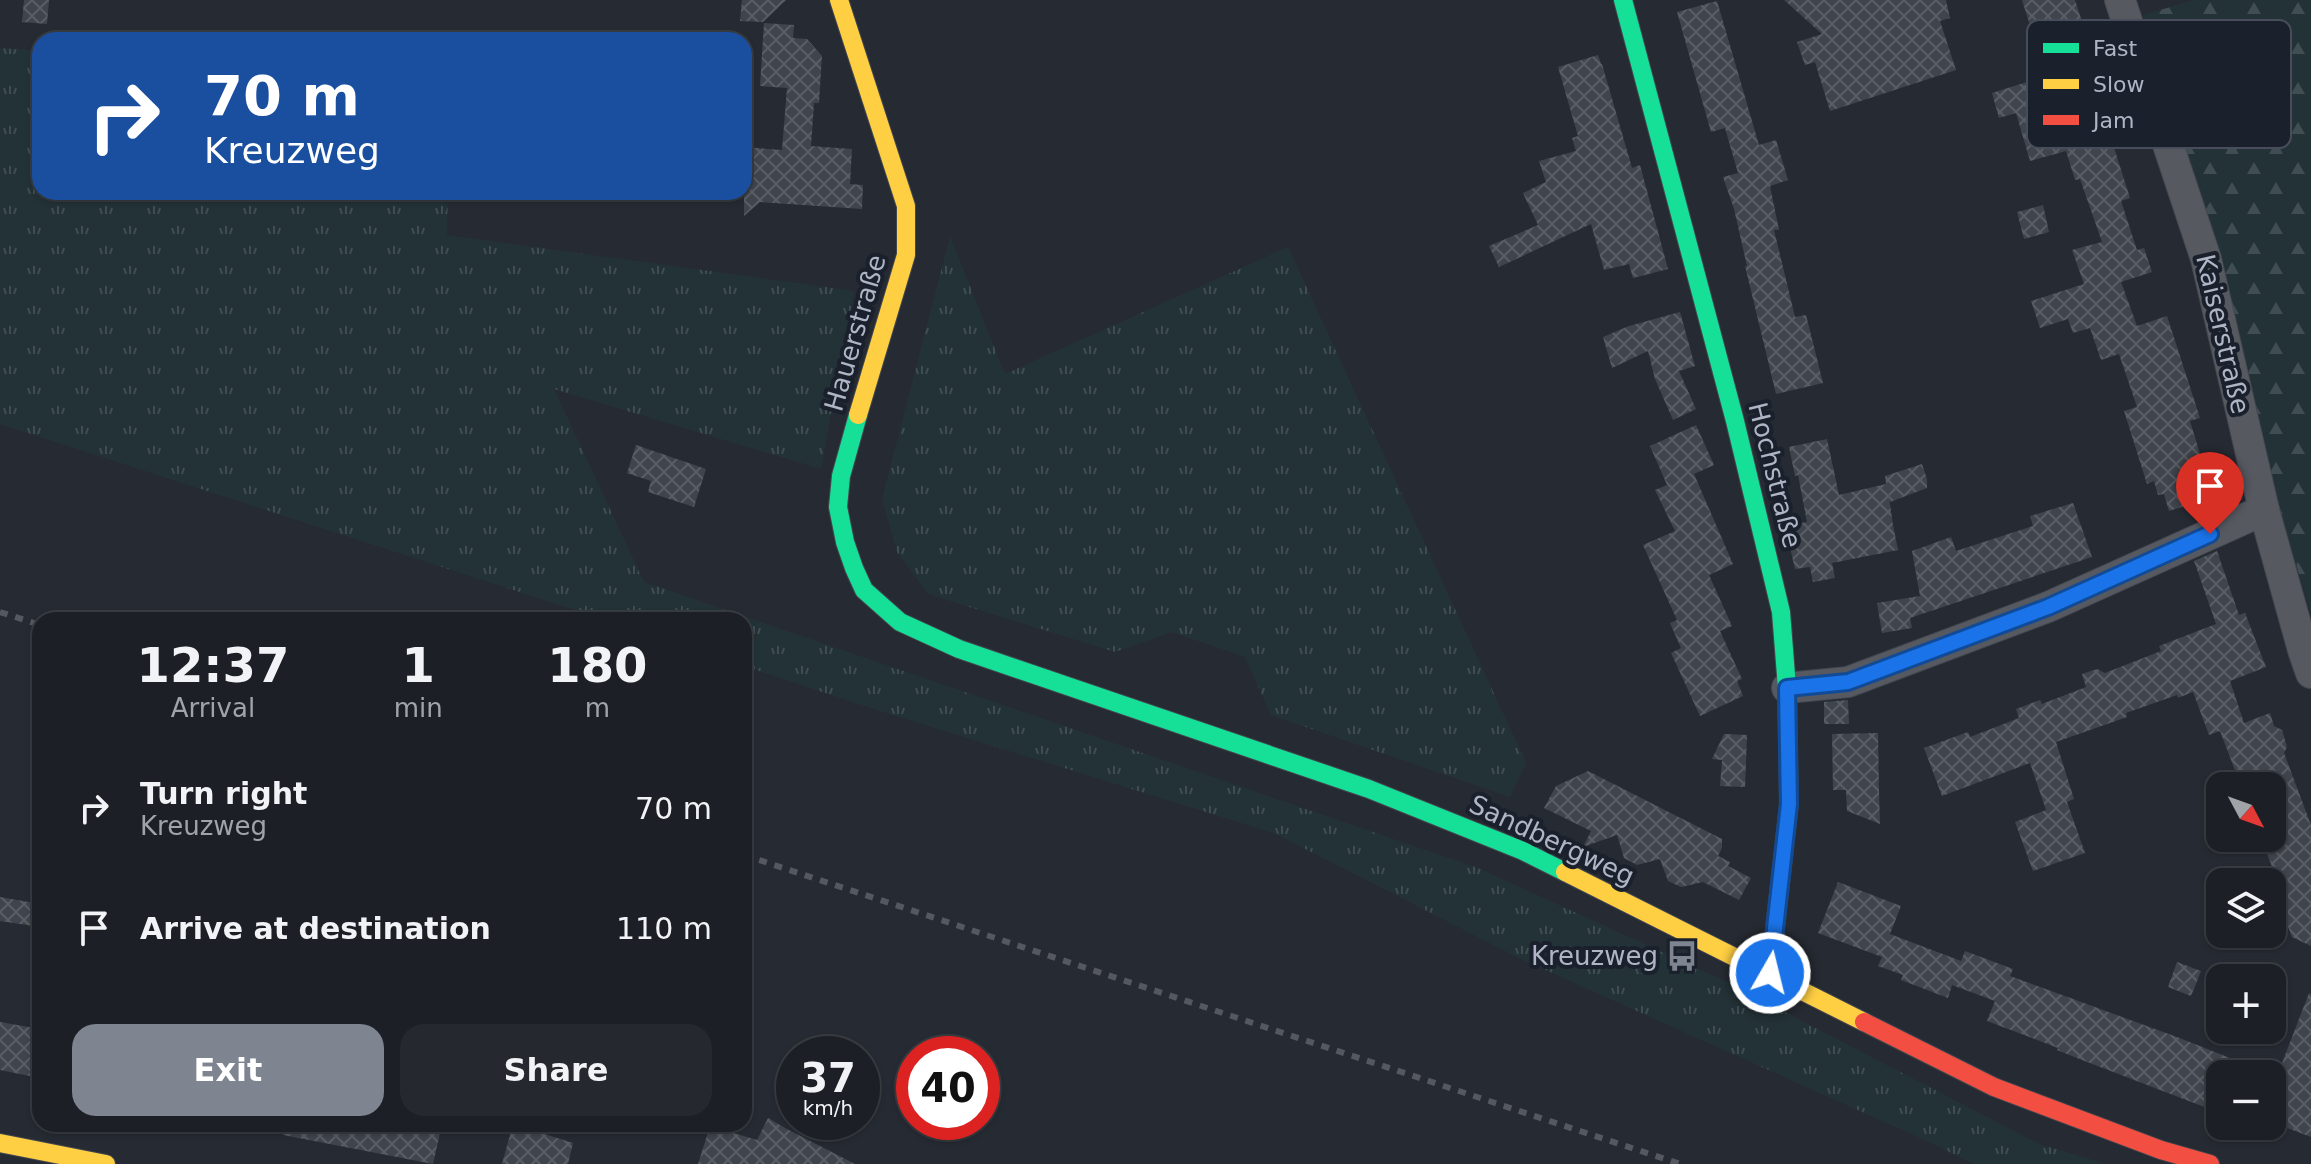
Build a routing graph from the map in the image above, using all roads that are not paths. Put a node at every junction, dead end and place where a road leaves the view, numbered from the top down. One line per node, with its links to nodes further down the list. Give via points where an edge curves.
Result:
1 (839, 0): 7 (street, Hauerstraße, via 906,206 906,255 841,476 838,507)
2 (1623, 0): 9 (street, Hochstraße, via 1781,612)
3 (2120, 0): 4 (street, Kaiserstraße)
4 (2127, 20)
5 (2169, 148): 6 (street, Kaiserstraße, via 2206,259)
6 (2264, 510): 8 (street, Kaiserstraße); 9 (street, via 2048,607 1848,682)
7 (864, 590): 10 (street, Sandbergweg, via 900,622 959,649 1369,789 1523,851)
8 (2311, 673)
9 (1787, 688): 10 (street, Hochstraße, via 1789,804)
10 (1770, 973): 13 (street, Sandbergweg, via 1994,1087)
11 (0, 1143): 12 (street)
12 (106, 1164)
13 (2210, 1164)

